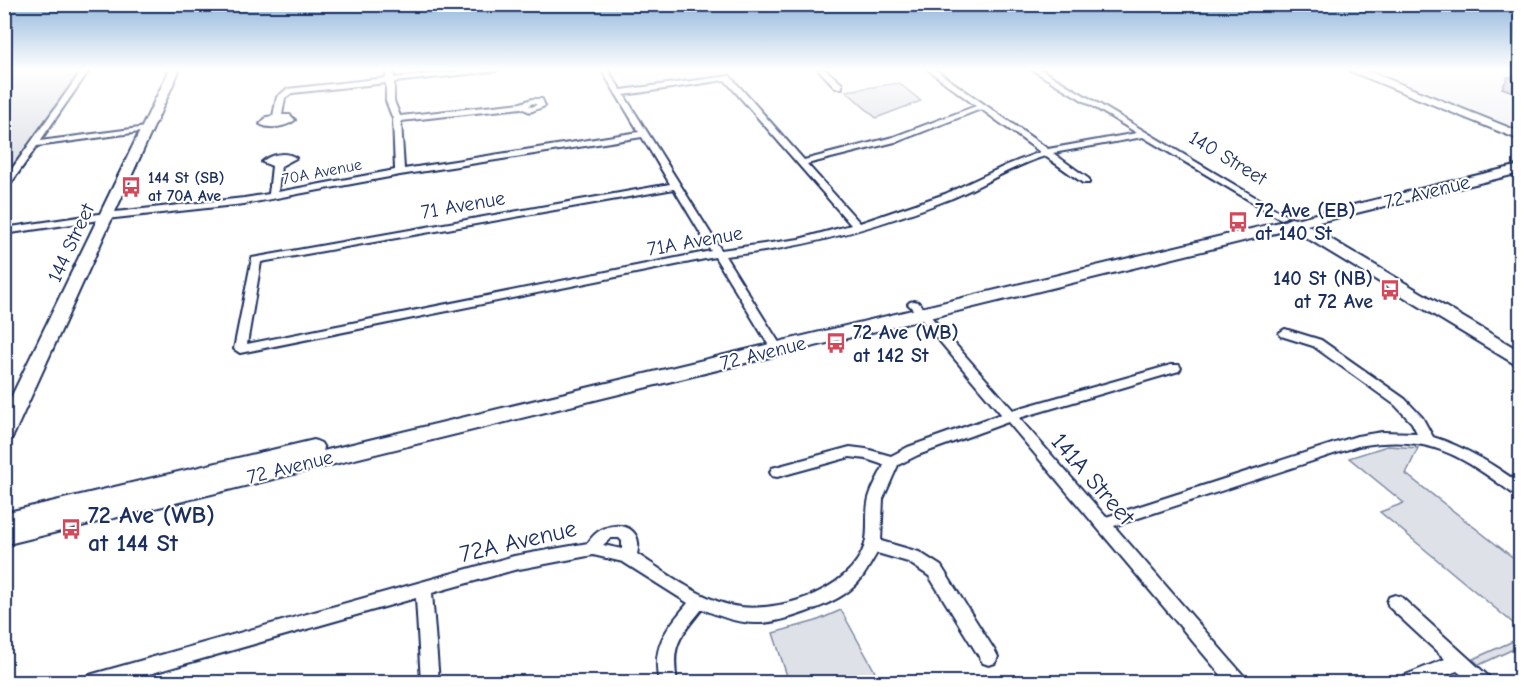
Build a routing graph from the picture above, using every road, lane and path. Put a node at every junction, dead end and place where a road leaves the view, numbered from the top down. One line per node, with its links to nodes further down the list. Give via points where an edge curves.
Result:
1 (64, 101): 20 (street)
2 (160, 101): 15 (main road, 144 Street)
3 (280, 101): 13 (street)
4 (390, 101): 14 (street)
5 (623, 101): 17 (street)
6 (747, 101): 23 (street)
7 (975, 101): 12 (street)
8 (1090, 101): 18 (street, 140 Street)
9 (1434, 101): 19 (main road)
10 (1444, 101): 16 (main road)
11 (523, 105): 14 (street)
12 (982, 106): 21 (street); 23 (street, via 896,140)
13 (277, 118)
14 (397, 119): 26 (street)
15 (147, 129): 20 (street); 31 (main road, 144 Street)
16 (1521, 132)
17 (644, 134): 26 (street, 70A Avenue); 28 (street)
18 (1146, 134): 21 (street, 71A Avenue); 32 (street, 140 Street)
19 (1521, 136)
20 (35, 144): 29 (street)
21 (1047, 152): 27 (street); 33 (street, 71A Avenue, via 958,192)
22 (1521, 160): 32 (main road, 72 Avenue)
23 (801, 163): 33 (street)
24 (277, 165): 30 (street)
25 (1521, 169): 32 (main road, 72 Avenue)
26 (400, 172): 30 (street, 70A Avenue)
27 (1086, 181)
28 (675, 186): 35 (street); 39 (street, 71 Avenue, via 256,260)
29 (4, 187)
30 (273, 196): 31 (street, 70A Avenue)
31 (106, 216): 34 (street, 70A Avenue); 43 (main road, 144 Street)
32 (1288, 220): 36 (main road, 72 Avenue); 40 (main road, 140 Street)
33 (858, 227): 35 (street, 71A Avenue)
34 (4, 231)
35 (718, 254): 38 (street); 39 (street, 71A Avenue)
36 (919, 309): 38 (main road, 72 Avenue); 42 (street, 141A Street)
37 (1285, 333): 44 (street, via 1317,343 1400,402 1417,420)
38 (774, 344): 48 (main road, 72 Avenue); 50 (main road, 72 Avenue)
39 (240, 349)
40 (1521, 359)
41 (1175, 368): 42 (street)
42 (1011, 417): 45 (street); 49 (street, 141A Street)
43 (4, 434)
44 (1427, 439): 47 (street, via 1465,454); 49 (street, via 1393,436 1357,441)
45 (892, 462): 46 (street, via 850,452); 51 (street, 72A Avenue, via 876,499)
46 (777, 472)
47 (1521, 491)
48 (4, 522)
49 (1102, 524): 60 (street, 141A Street)
50 (4, 536)
51 (873, 545): 53 (street, 72A Avenue, via 845,585 807,605 757,616 729,612); 55 (street, via 913,557 935,572)
52 (424, 590): 53 (street, 72A Avenue, via 542,556 593,549 628,556); 57 (street, 72A Avenue); 58 (street)
53 (699, 601): 59 (street, via 668,643 664,661)
54 (1395, 602): 56 (street)
55 (989, 657)
56 (1459, 662): 61 (street); 62 (street)
57 (93, 682)
58 (430, 682)
59 (668, 682)
60 (1238, 682)
61 (1409, 682)
62 (1482, 682)

